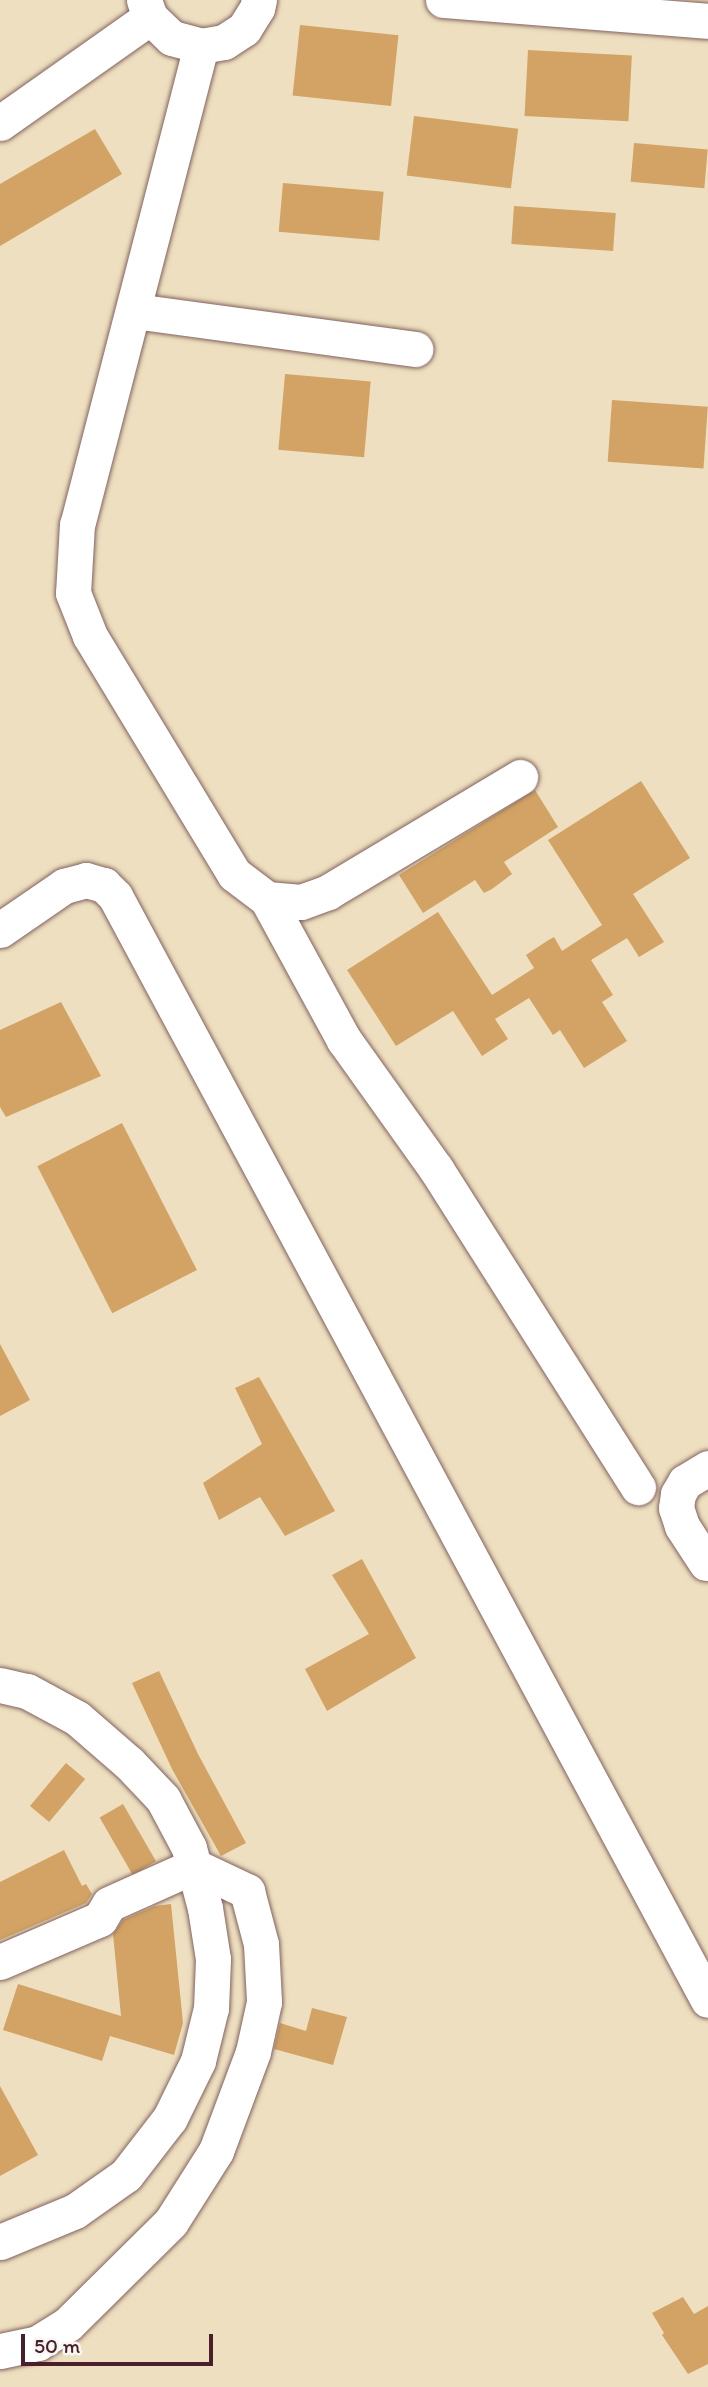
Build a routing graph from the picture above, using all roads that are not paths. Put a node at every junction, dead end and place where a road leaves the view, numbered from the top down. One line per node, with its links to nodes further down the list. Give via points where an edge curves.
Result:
1 (259, 0): 5 (street, via 244,29 224,42)
2 (443, 0): 4 (street)
3 (147, 8): 5 (street, via 172,38); 6 (street)
4 (708, 21)
5 (201, 46): 7 (street)
6 (0, 123)
7 (134, 311): 8 (street); 10 (street, via 77,524 73,593 90,636 234,874)
8 (415, 349)
9 (520, 777): 10 (street, via 328,892 301,902)
10 (267, 899): 13 (street, via 344,1040 436,1169)
11 (0, 930): 18 (street, via 64,886 86,880 104,885 115,896)
12 (708, 1468): 14 (street, via 685,1482 676,1508)
13 (638, 1487)
14 (707, 1567)
15 (0, 1685): 16 (street, via 27,1691 78,1718 130,1763 163,1799)
16 (194, 1866): 17 (street, via 109,1904 100,1919); 19 (street, via 213,1959 211,2008 198,2061 170,2118 126,2175 75,2211); 20 (street, via 247,1891 261,1944 264,2002 256,2039 216,2151 171,2222 68,2324 38,2343)
17 (0, 1962)
18 (708, 2000)
19 (0, 2242)
20 (0, 2351)

